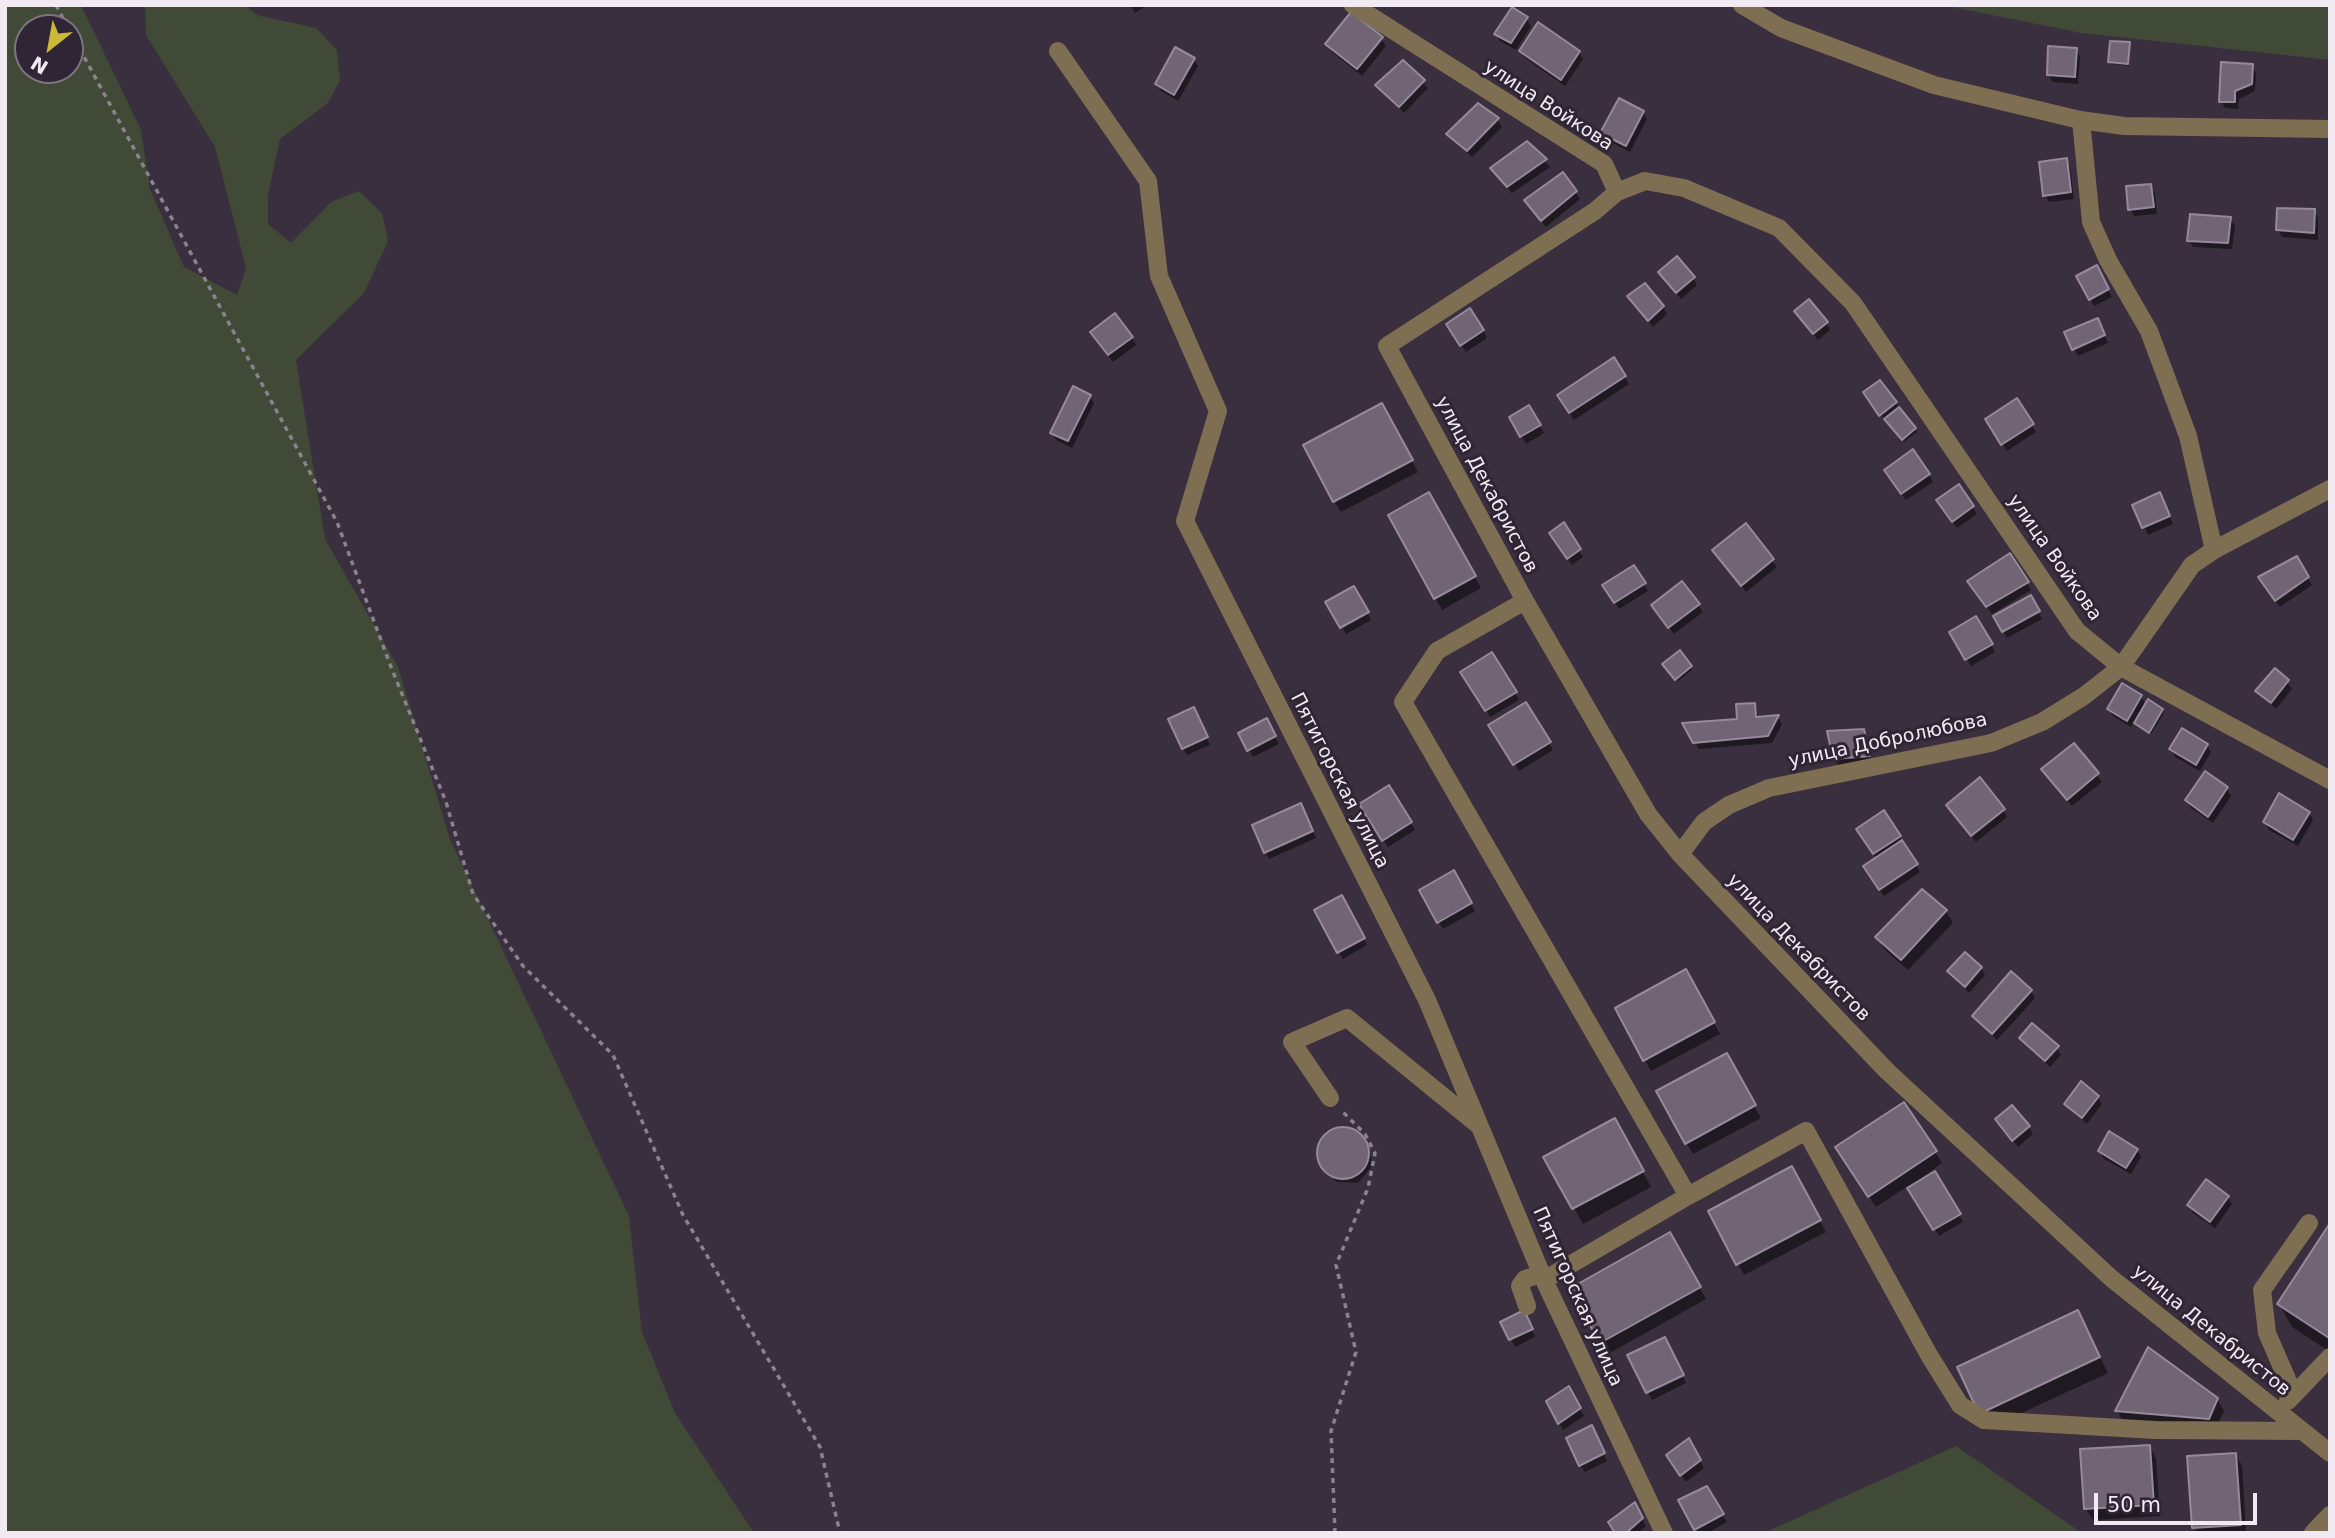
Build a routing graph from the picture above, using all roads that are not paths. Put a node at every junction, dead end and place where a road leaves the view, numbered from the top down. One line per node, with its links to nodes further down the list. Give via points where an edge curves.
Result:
1 (1353, 5): 6 (street, улица Войкова, via 1604,164)
2 (1742, 5): 4 (street, via 1781,28 1934,85)
3 (1058, 51): 14 (street, Пятигорская улица, via 1148,181 1159,276 1218,411 1185,521 1427,1000)
4 (2081, 120): 5 (street, via 2124,126); 8 (street, via 2091,222 2149,331 2189,436)
5 (2330, 129)
6 (1617, 192): 9 (street, улица Декабристов, via 1595,211 1387,346); 10 (street, улица Войкова, via 1645,181 1684,188 1779,228 1853,303 2077,631)
7 (2330, 489): 8 (street, улица Добролюбова)
8 (2214, 550): 10 (street, улица Добролюбова, via 2192,565)
9 (1525, 601): 12 (street, улица Декабристов, via 1648,814); 15 (street, via 1437,651 1403,702)
10 (2121, 667): 11 (street, улица Войкова); 12 (street, улица Добролюбова, via 2042,722 1991,743 1769,788 1704,822)
11 (2330, 780)
12 (1680, 854): 21 (street, улица Декабристов, via 1887,1071 2111,1278)
13 (1330, 1098): 14 (street, via 1292,1042 1347,1018)
14 (1480, 1126): 17 (street, Пятигорская улица)
15 (1688, 1196): 17 (street); 22 (street, via 1806,1131 1929,1355 1960,1405 1984,1420 2155,1430)
16 (2309, 1223): 20 (street, via 2262,1290 2267,1333)
17 (1543, 1277): 18 (street, via 1525,1279 1520,1286); 25 (street, Пятигорская улица)
18 (1527, 1306)
19 (2330, 1357): 20 (street)
20 (2294, 1395): 21 (street)
21 (2278, 1412): 22 (street, улица Декабристов)
22 (2301, 1431): 23 (street, улица Декабристов)
23 (2330, 1453)
24 (2330, 1515): 26 (street)
25 (1664, 1533)
26 (2314, 1533)

